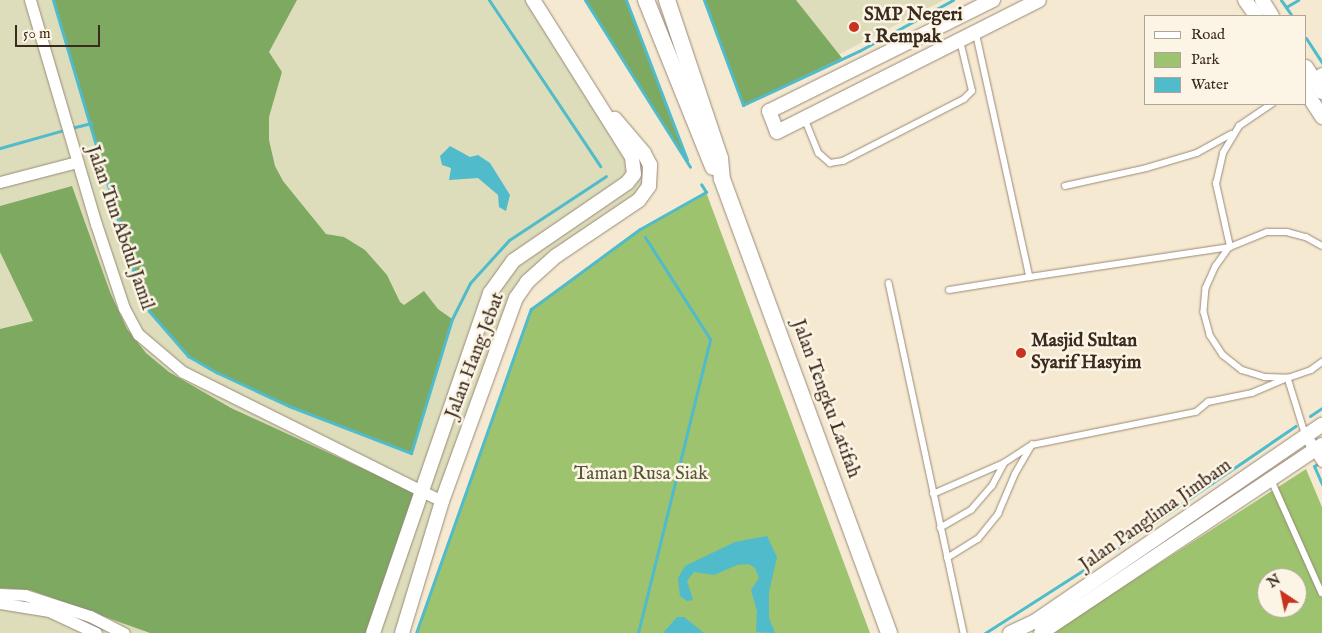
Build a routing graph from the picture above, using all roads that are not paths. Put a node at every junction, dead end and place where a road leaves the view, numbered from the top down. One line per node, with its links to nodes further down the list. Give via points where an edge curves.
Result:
1 (30, 0): 22 (street, Jalan Tun Abdul Jamil)
2 (533, 0): 17 (street, Jalan Hang Jebat)
3 (646, 0): 23 (main road, Jalan Tengku Latifah, via 710,162)
4 (667, 0): 23 (main road, Jalan Tengku Latifah, via 720,158)
5 (993, 0): 20 (street, via 769,111 778,133)
6 (1039, 0): 11 (street)
7 (1245, 0): 9 (street)
8 (1262, 0): 10 (street)
9 (1255, 15)
10 (1271, 15)
11 (976, 32): 12 (street); 28 (lane)
12 (960, 40): 20 (street); 20 (lane, via 972,90 964,99 843,161 830,162 819,153)
13 (1307, 68): 14 (street)
14 (1314, 79): 15 (street)
15 (1322, 92)
16 (1307, 94): 19 (street)
17 (600, 104): 39 (street, Jalan Hang Jebat, via 632,158 634,174 627,183 542,238 500,276 490,293); 41 (street, Jalan Hang Jebat, via 638,143 650,165 649,186 639,200 556,256 527,282 516,298)
18 (1271, 105): 21 (lane)
19 (1322, 117)
20 (805, 119)
21 (1231, 134): 25 (lane, via 1196,153 1147,168); 26 (lane, via 1216,184)
22 (77, 162): 24 (street); 39 (street, Jalan Tun Abdul Jamil, via 124,308 138,334 162,357 184,372)
23 (722, 179): 51 (main road, Jalan Tengku Latifah)
24 (0, 182)
25 (1065, 186)
26 (1230, 246): 27 (lane, via 1267,232 1287,232); 28 (lane); 32 (lane, via 1206,288 1204,312 1210,335 1223,355 1242,370 1264,377)
27 (1322, 246)
28 (1030, 276): 30 (lane)
29 (889, 283): 40 (lane)
30 (949, 290)
31 (1322, 362): 32 (lane, via 1311,370)
32 (1288, 378): 34 (lane); 35 (lane, via 1252,393 1208,402 1196,412)
33 (1322, 425): 34 (street, Jalan Panglima Jimbam)
34 (1306, 436): 36 (street); 53 (street, Jalan Panglima Jimbam, via 1034,622)
35 (1032, 445): 37 (lane); 43 (lane, via 998,514 978,539)
36 (1320, 452): 38 (street, Jalan Panglima Jimbam)
37 (1004, 463): 40 (lane); 42 (lane, via 992,486 971,510)
38 (1270, 479): 44 (lane); 54 (street, Jalan Panglima Jimbam)
39 (424, 491): 41 (street, Jalan Tun Abdul Jamil); 49 (street, Jalan Hang Jebat)
40 (934, 494): 42 (lane)
41 (442, 501): 50 (street, Jalan Hang Jebat)
42 (940, 528): 43 (lane)
43 (947, 558): 52 (lane)
44 (1322, 593)
45 (0, 594): 48 (street, via 25,595 90,616)
46 (0, 603): 47 (street, via 49,611)
47 (96, 633)
48 (124, 633)
49 (373, 633)
50 (402, 633)
51 (889, 633)
52 (964, 633)
53 (1010, 633)
54 (1040, 633)

